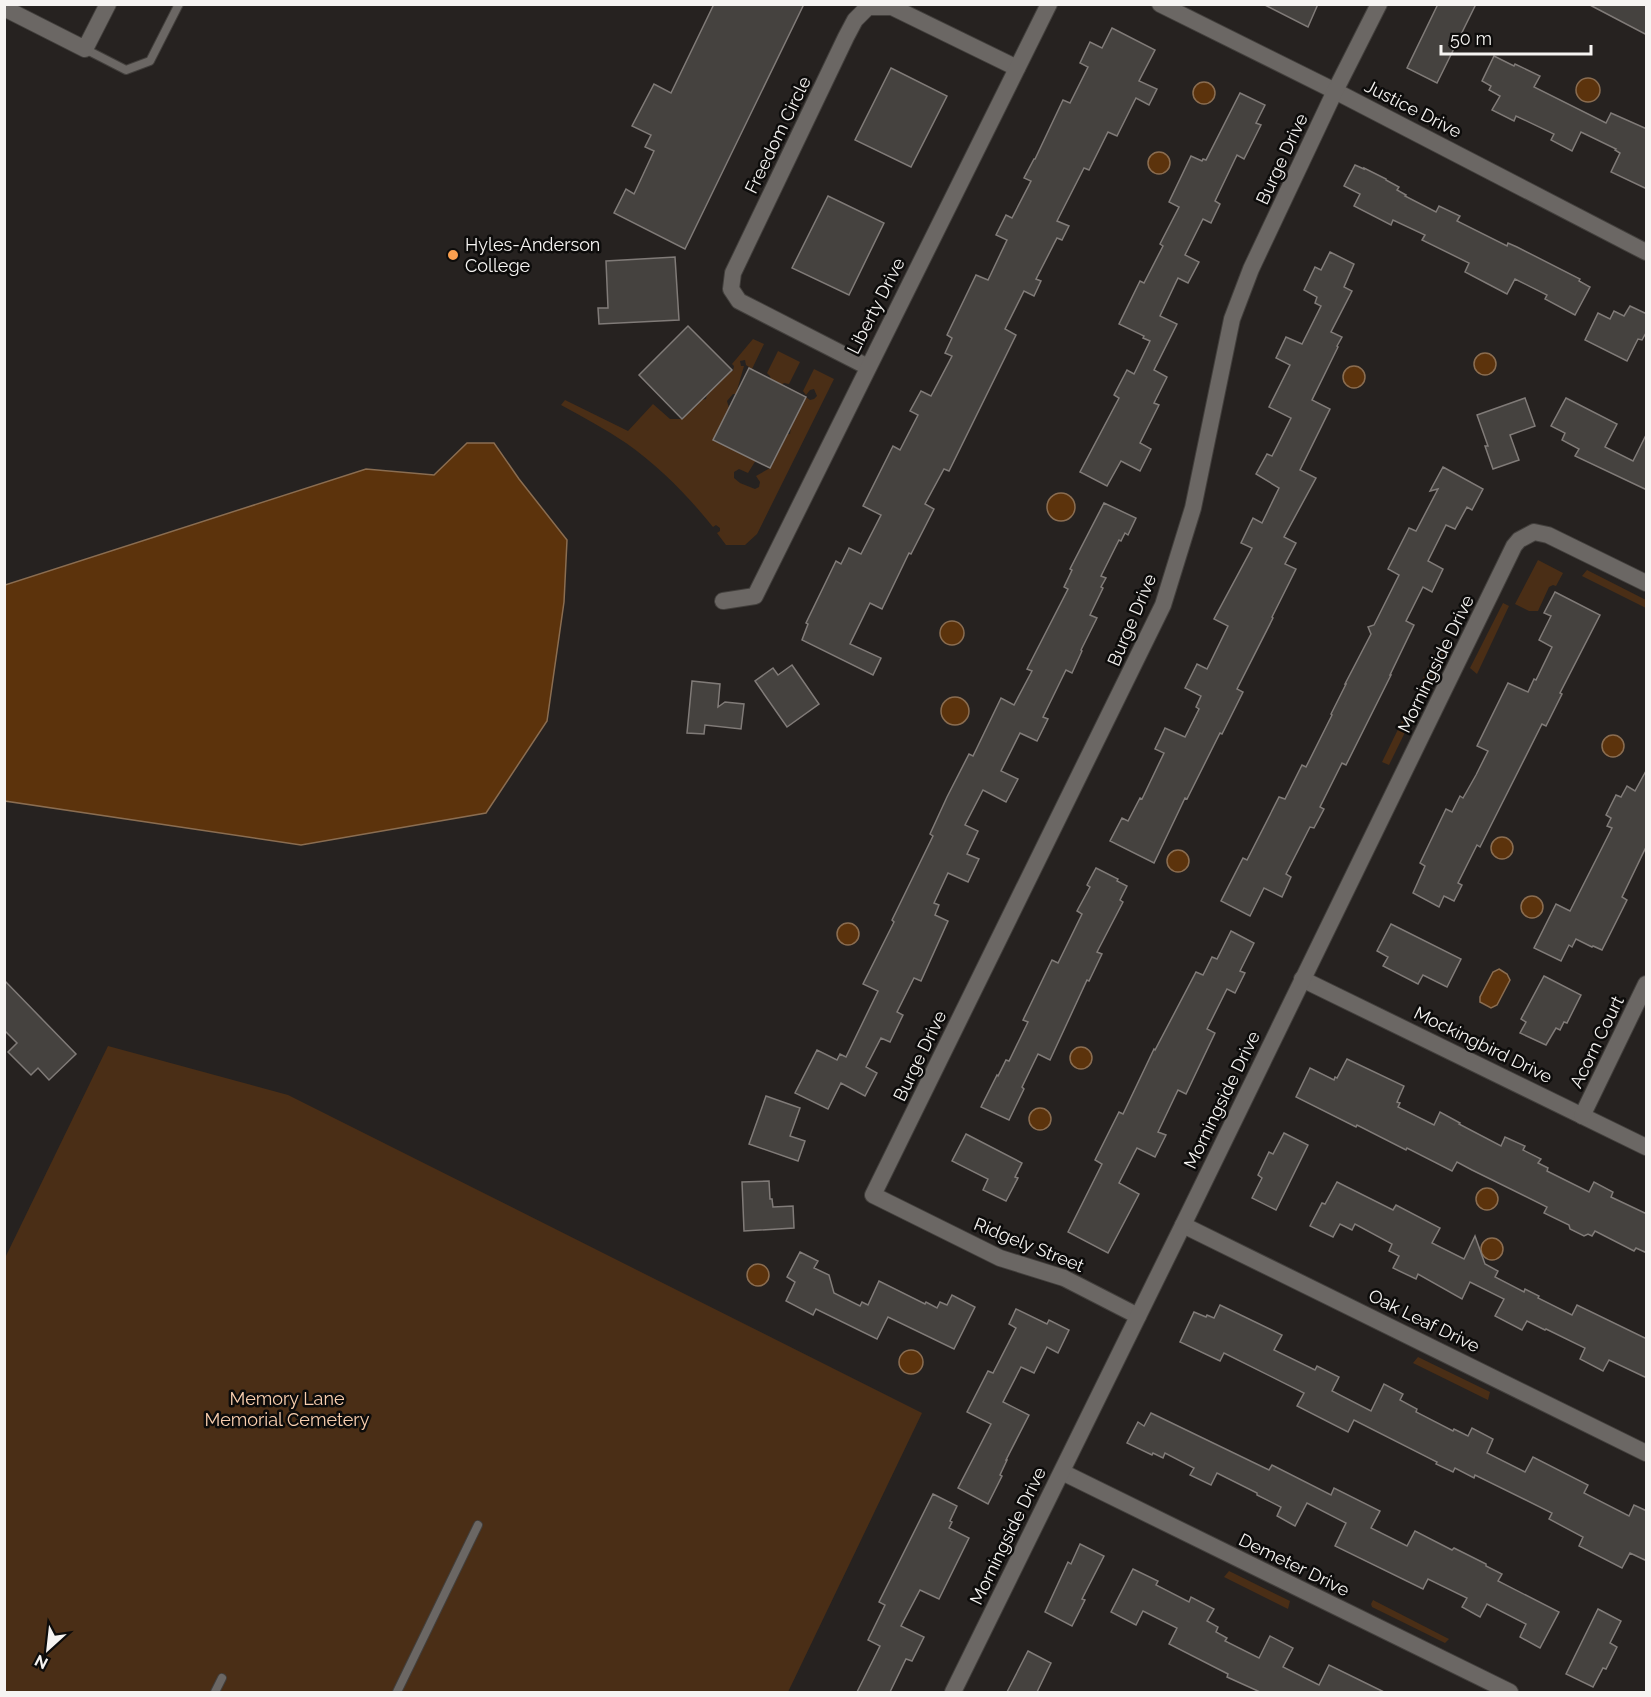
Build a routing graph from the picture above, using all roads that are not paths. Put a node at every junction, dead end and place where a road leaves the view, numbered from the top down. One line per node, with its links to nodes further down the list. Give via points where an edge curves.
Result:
1 (108, 4): 7 (street)
2 (178, 4): 7 (lane, via 150,61 126,70)
3 (1049, 4): 8 (street, Liberty Drive)
4 (1160, 4): 9 (street, Justice Drive)
5 (1379, 4): 9 (street, Burge Drive)
6 (4, 9): 7 (street)
7 (85, 49)
8 (1017, 68): 11 (street, Liberty Drive); 11 (street, Freedom Circle, via 892,7 868,7 846,37 733,273 731,289 739,301)
9 (1335, 91): 10 (street, Justice Drive); 18 (street, Burge Drive, via 1251,269 1232,319 1193,508 1163,605)
10 (1647, 252)
11 (868, 367): 13 (street, Liberty Drive, via 755,596)
12 (1647, 583): 14 (street, Morningside Drive, via 1551,536 1534,532 1519,540)
13 (723, 601)
14 (1302, 979): 16 (street, Mockingbird Drive); 19 (street, Morningside Drive)
15 (1647, 984): 16 (street, Acorn Court)
16 (1582, 1116): 17 (street, Mockingbird Drive)
17 (1647, 1147)
18 (873, 1195): 20 (street, Ridgely Street, via 1000,1258 1064,1278)
19 (1183, 1225): 20 (street, Morningside Drive); 21 (street, Oak Leaf Drive)
20 (1138, 1316): 22 (street, Morningside Drive)
21 (1647, 1453)
22 (1062, 1472): 27 (street, Morningside Drive); 28 (street, Demeter Drive)
23 (478, 1525): 26 (lane)
24 (222, 1678): 25 (lane)
25 (215, 1692)
26 (397, 1692)
27 (953, 1692)
28 (1510, 1692)

